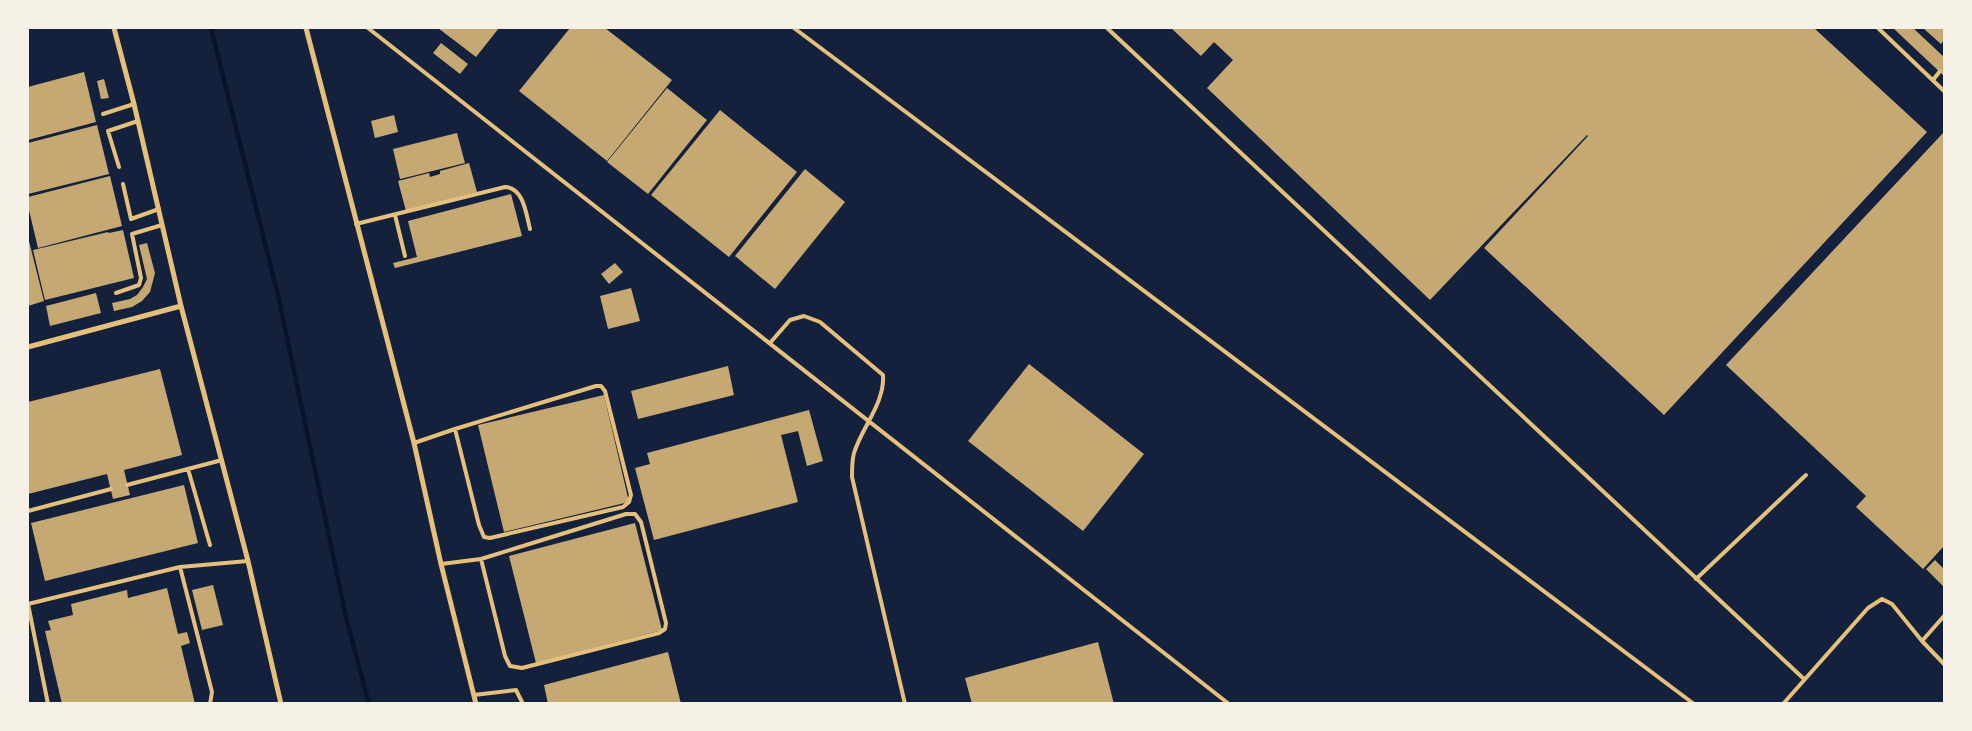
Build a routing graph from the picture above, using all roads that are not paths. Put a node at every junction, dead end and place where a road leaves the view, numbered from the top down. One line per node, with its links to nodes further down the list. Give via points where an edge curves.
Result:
1 (114, 28): 10 (street)
2 (306, 28): 17 (street)
3 (368, 28): 23 (lane)
4 (794, 28): 53 (lane)
5 (1107, 28): 39 (lane)
6 (1878, 28): 8 (lane)
7 (1940, 71): 8 (lane)
8 (1933, 80): 9 (lane)
9 (1944, 91)
10 (134, 104): 11 (lane); 12 (street)
11 (103, 114)
12 (138, 121): 13 (lane, via 108,131); 15 (street)
13 (119, 167)
14 (123, 184): 15 (lane, via 131,218)
15 (158, 209): 18 (street)
16 (395, 215): 17 (lane); 19 (lane, via 512,187 519,192); 20 (lane)
17 (356, 224): 27 (street)
18 (162, 225): 21 (lane, via 132,234 141,278 139,285); 22 (street)
19 (530, 229)
20 (406, 256)
21 (116, 293)
22 (181, 306): 24 (street); 28 (street)
23 (770, 343): 25 (lane); 25 (lane, via 790,320 804,316 820,322 883,375 884,386)
24 (28, 346)
25 (869, 421): 51 (lane, via 854,453 852,477); 52 (lane)
26 (455, 429): 26 (lane, via 484,538 623,507 629,502 631,495 605,391 601,386); 27 (lane)
27 (414, 443): 37 (street)
28 (222, 460): 29 (lane); 36 (street)
29 (188, 469): 31 (lane); 34 (lane)
30 (1806, 476): 39 (lane)
31 (127, 484)
32 (111, 489): 33 (lane)
33 (28, 510)
34 (210, 545)
35 (481, 559): 35 (lane, via 510,666 522,668 665,629 641,522 635,514 626,514); 37 (lane)
36 (248, 561): 38 (lane); 48 (street)
37 (441, 564): 45 (street)
38 (180, 567): 40 (lane); 47 (lane, via 212,692)
39 (1696, 579): 44 (lane)
40 (28, 604): 46 (lane)
41 (1944, 616): 42 (lane)
42 (1922, 641): 43 (lane); 44 (lane, via 1892,604 1882,599 1868,608)
43 (1944, 664)
44 (1804, 679): 54 (lane)
45 (474, 695): 49 (street); 50 (lane, via 516,690)
46 (48, 704)
47 (210, 704)
48 (281, 704)
49 (476, 704)
50 (523, 704)
51 (905, 704)
52 (1229, 704)
53 (1694, 704)
54 (1783, 704)

